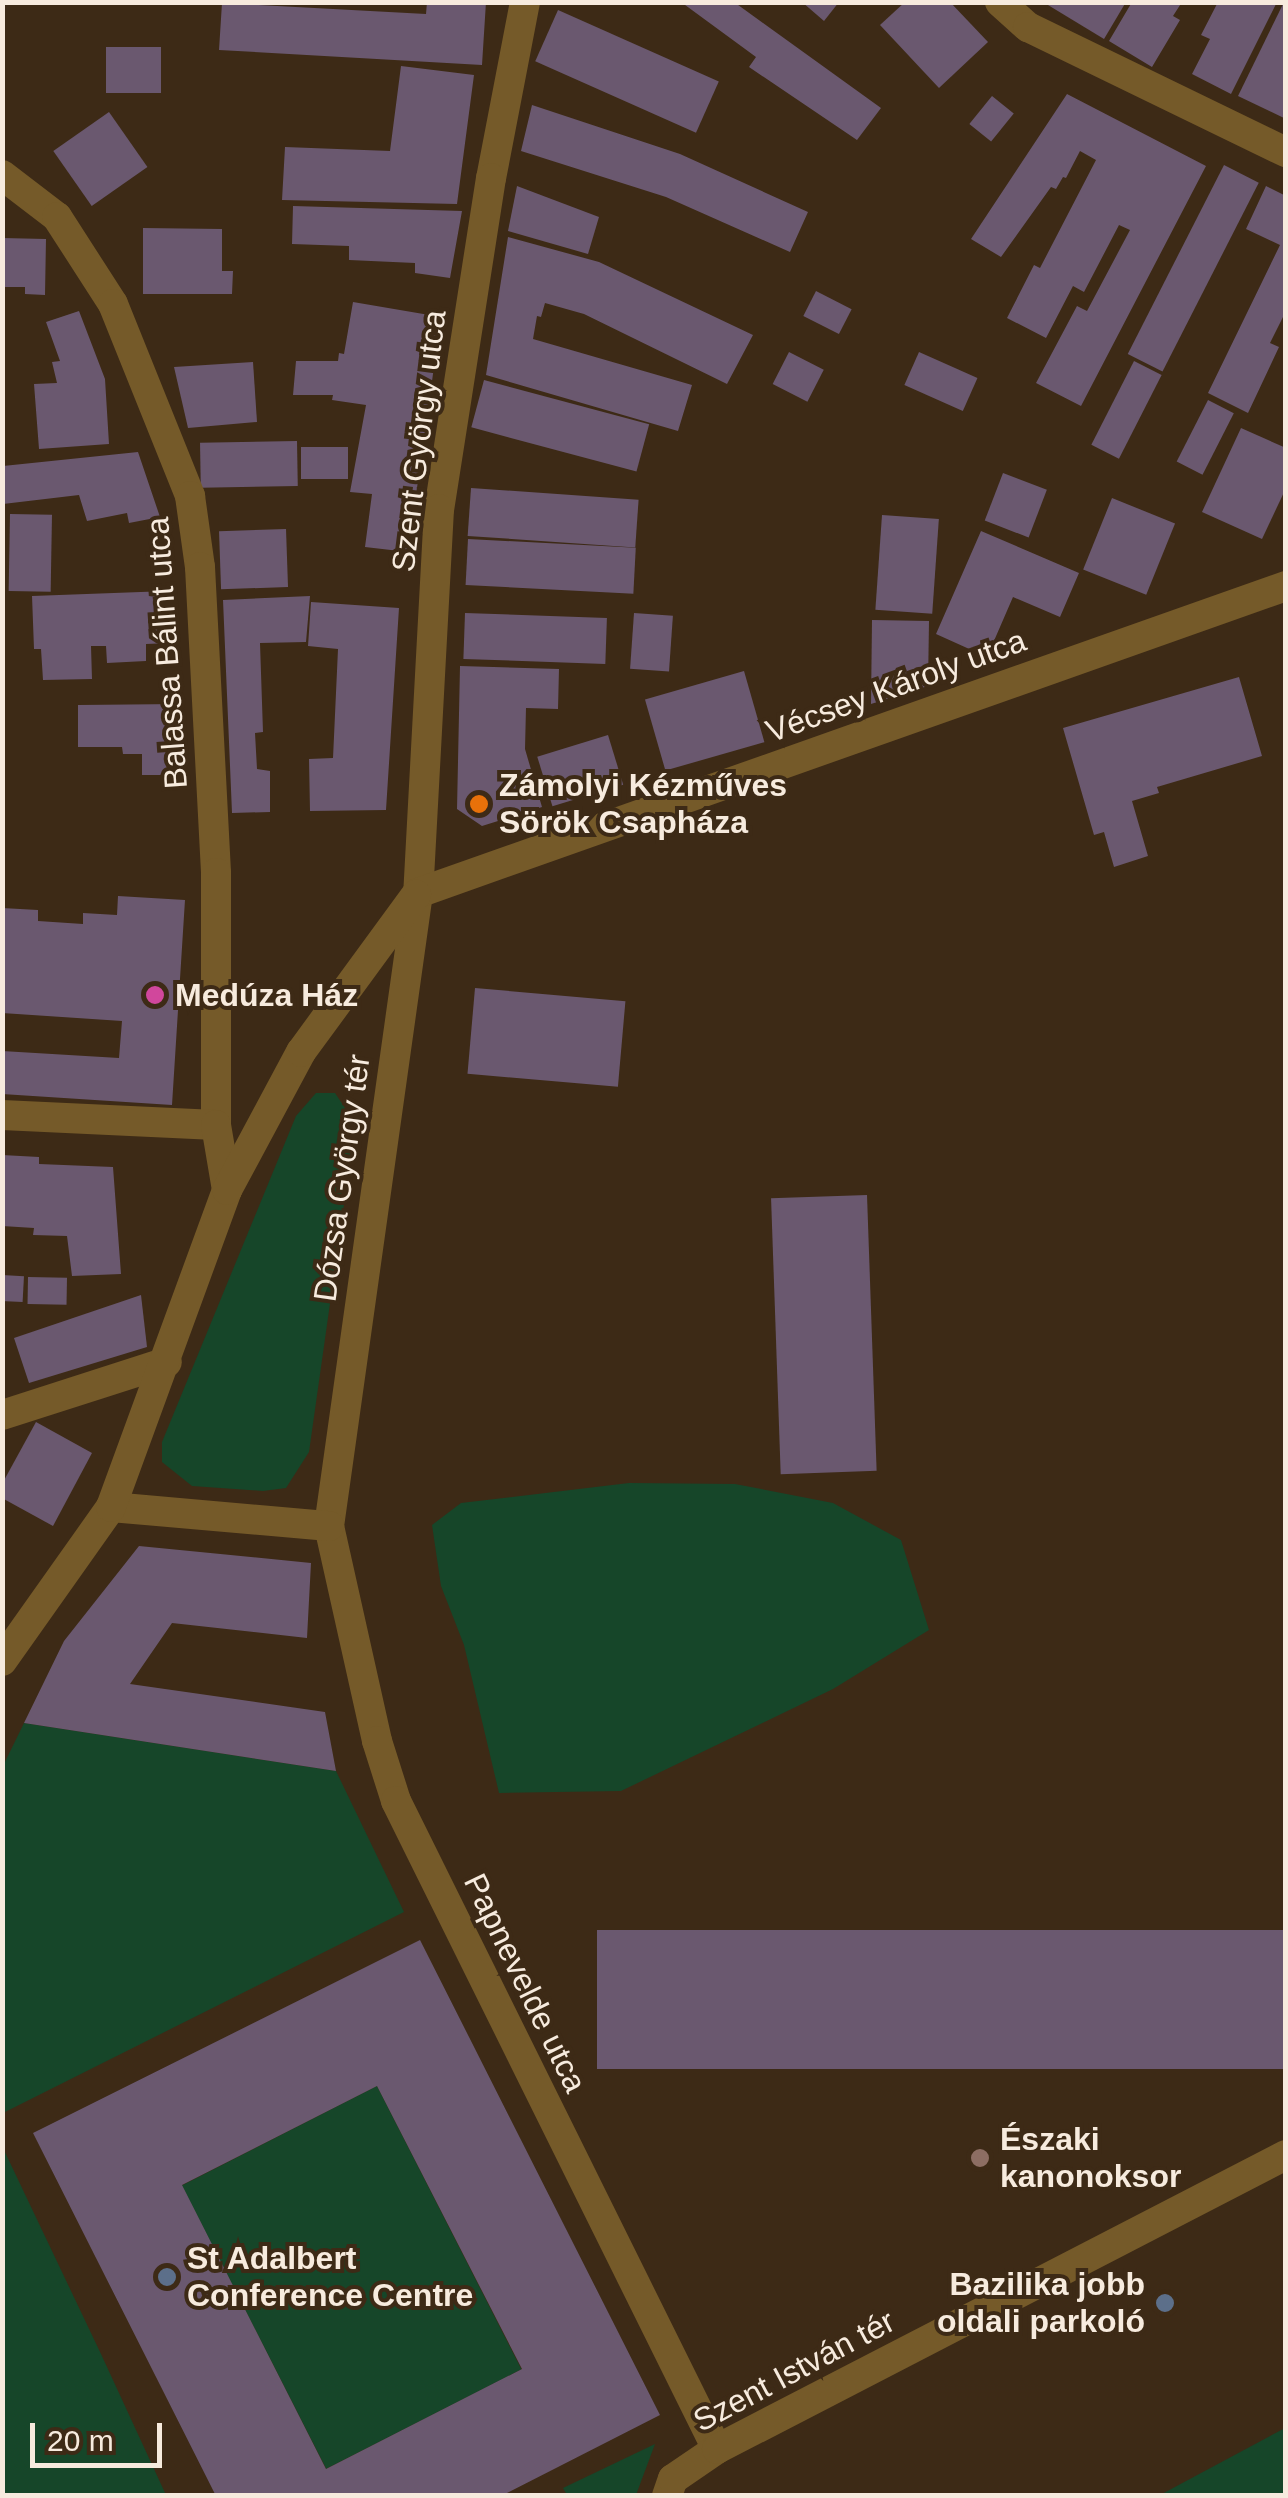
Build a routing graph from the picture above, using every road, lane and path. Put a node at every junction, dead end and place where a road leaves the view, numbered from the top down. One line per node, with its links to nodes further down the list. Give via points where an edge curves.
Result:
1 (525, 2): 6 (street, Szent György utca, via 439,509)
2 (1000, 2): 3 (street, via 1028,28)
3 (1286, 152)
4 (2, 175): 8 (street, Balassa Bálint utca, via 57,218 113,304 190,496 200,567 216,873)
5 (1286, 586): 6 (street, Vécsey Károly utca)
6 (418, 893): 9 (street, Dózsa György tér, via 301,1052); 13 (street, Dózsa György tér)
7 (2, 1114): 8 (street)
8 (216, 1125): 9 (street, Balassa Bálint utca)
9 (227, 1190): 10 (street, Dózsa György tér)
10 (168, 1362): 11 (street); 12 (street, Dózsa György tér)
11 (2, 1415)
12 (112, 1507): 13 (street); 14 (street, Dózsa György tér)
13 (329, 1526): 16 (street, Papnevelde utca, via 396,1801)
14 (2, 1661)
15 (1286, 2155): 16 (street, Szent István tér)
16 (717, 2450): 17 (street, Szent István tér, via 673,2479)
17 (666, 2496)

